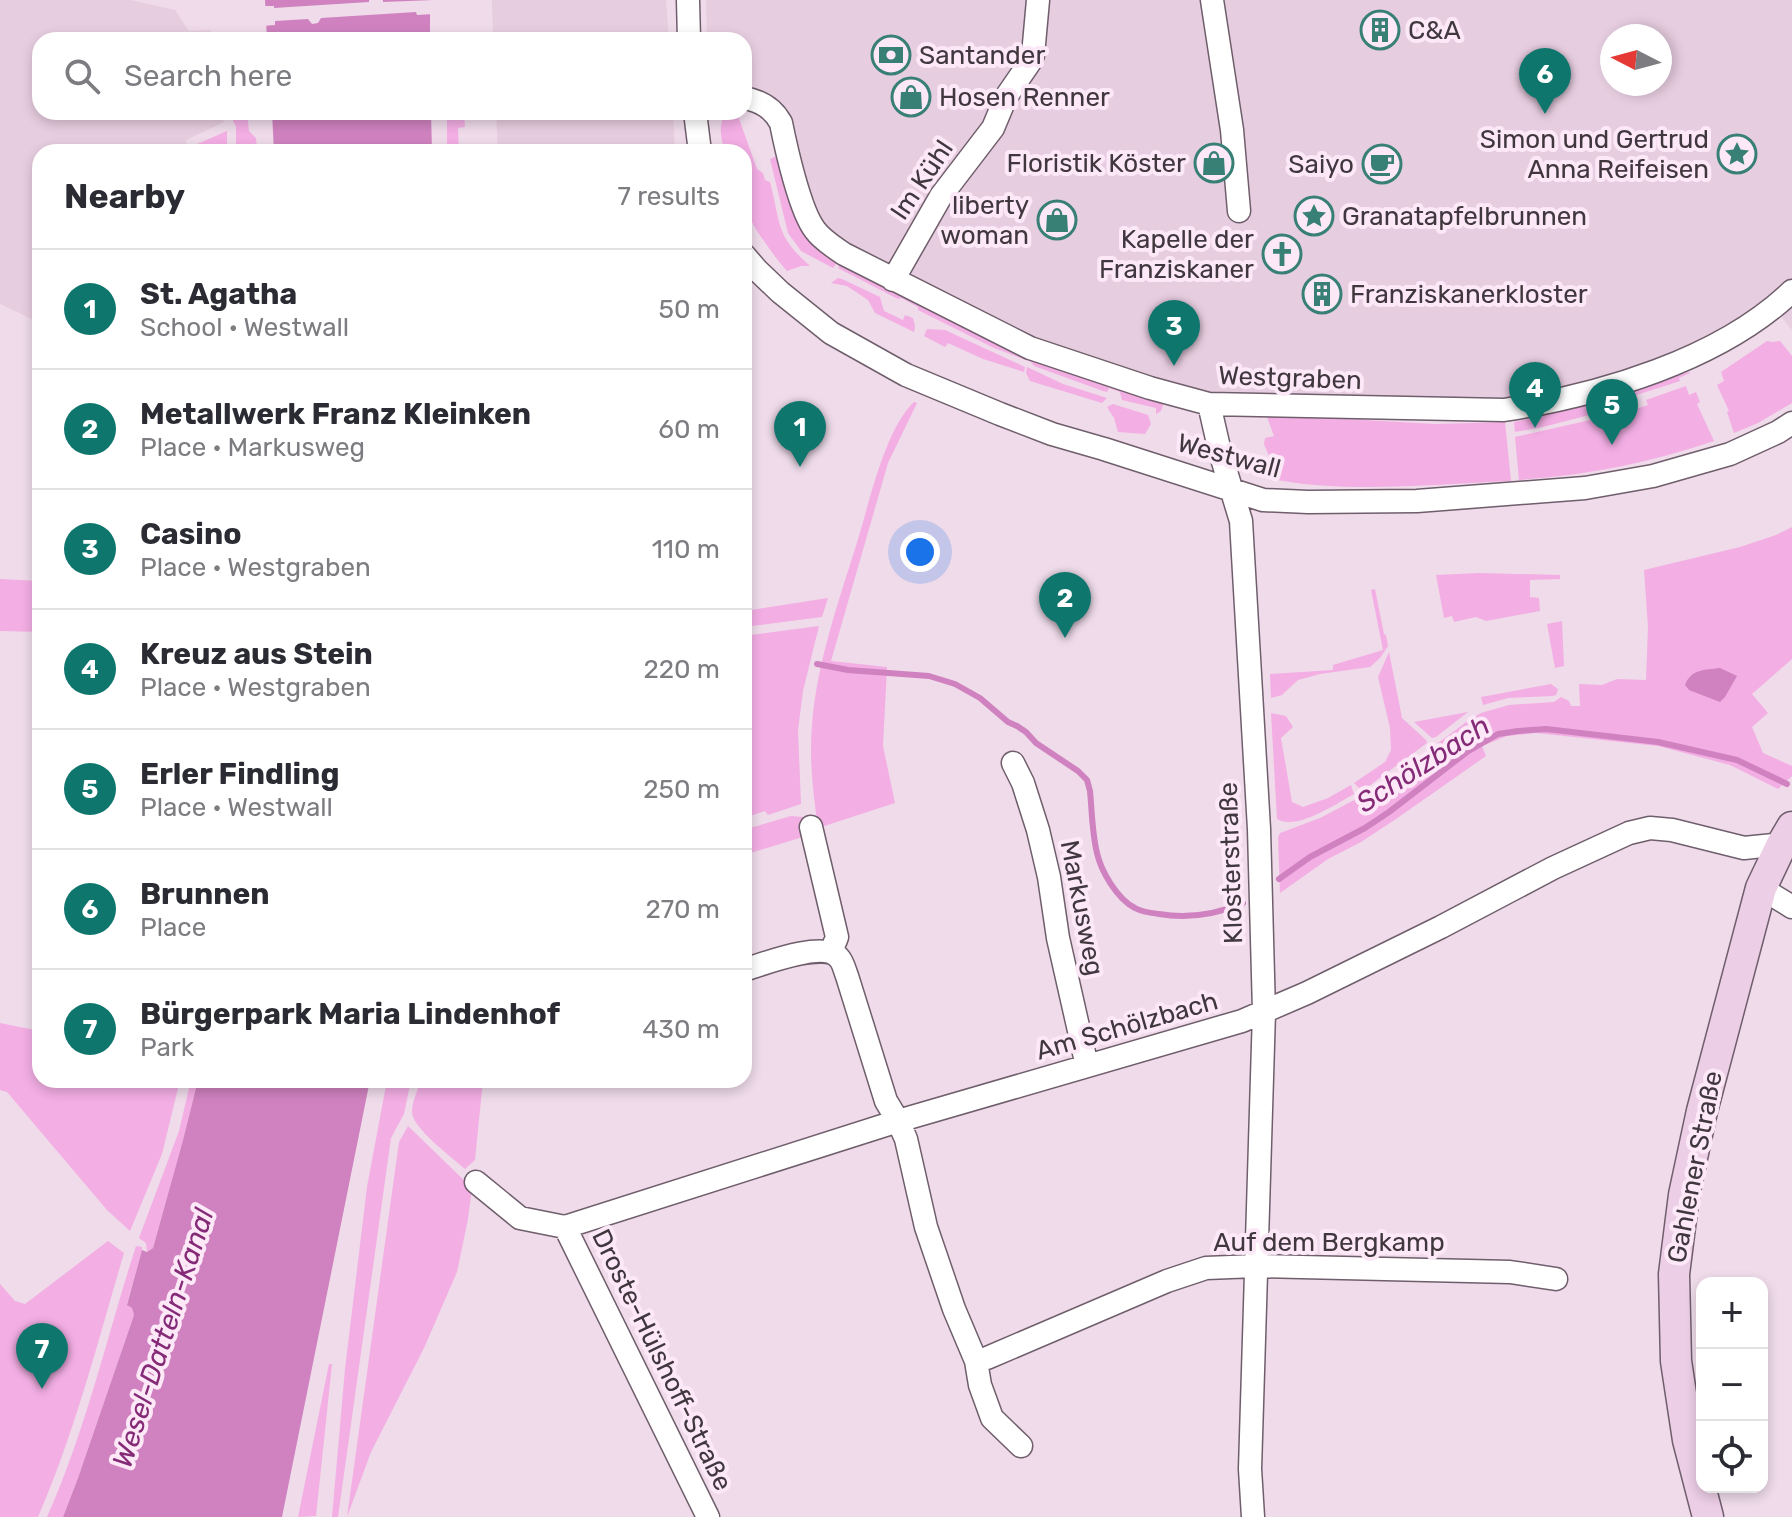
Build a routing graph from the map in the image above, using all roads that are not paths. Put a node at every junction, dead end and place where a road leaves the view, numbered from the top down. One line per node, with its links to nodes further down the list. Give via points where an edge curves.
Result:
1 (688, 0): 4 (street)
2 (1038, 0): 10 (street, Im Kühl, via 1030,62 993,128 941,196)
3 (1212, 0): 8 (street)
4 (689, 32)
5 (752, 99): 10 (street, Westgraben, via 767,105 781,123 812,227 844,254)
6 (696, 120): 7 (street)
7 (699, 144)
8 (1239, 211)
9 (752, 263): 14 (street, Westwall, via 831,333 906,375 1052,434)
10 (893, 280): 12 (street, Westgraben, via 1030,348)
11 (1792, 291): 12 (street, Westgraben, via 1731,336 1693,356 1605,388 1540,404 1504,410)
12 (1209, 404): 14 (street, Klosterstraße)
13 (1792, 423): 14 (street, Westwall, via 1730,454 1585,488 1417,501 1321,502 1263,500)
14 (1230, 488): 22 (street, Klosterstraße, via 1241,521)
15 (1013, 763): 23 (street, Markusweg, via 1038,830)
16 (811, 827): 20 (street, via 837,937)
17 (1787, 836): 18 (main road, Gahlener Straße); 22 (street, Am Schölzbach, via 1744,848 1672,830 1629,833)
18 (1761, 888): 19 (street); 33 (main road, Gahlener Straße, via 1702,1111 1674,1274 1676,1361 1688,1440)
19 (1792, 907)
20 (831, 952): 21 (street); 24 (street, via 847,976 886,1101)
21 (752, 968)
22 (1264, 1012): 23 (street, Am Schölzbach); 27 (street, Klosterstraße)
23 (1087, 1066): 24 (street, Am Schölzbach)
24 (898, 1121): 26 (street, Am Schölzbach); 29 (street, via 926,1227)
25 (476, 1182): 26 (street, Am Schölzbach, via 520,1218)
26 (565, 1227): 31 (street, Droste-Hülshoff-Straße)
27 (1256, 1266): 28 (street, Auf dem Bergkamp, via 1510,1272); 29 (street, Auf dem Bergkamp, via 1206,1268 1167,1281); 32 (street, Klosterstraße)
28 (1556, 1279)
29 (976, 1361): 30 (street, via 992,1418)
30 (1021, 1446)
31 (708, 1517)
32 (1253, 1517)
33 (1708, 1517)

